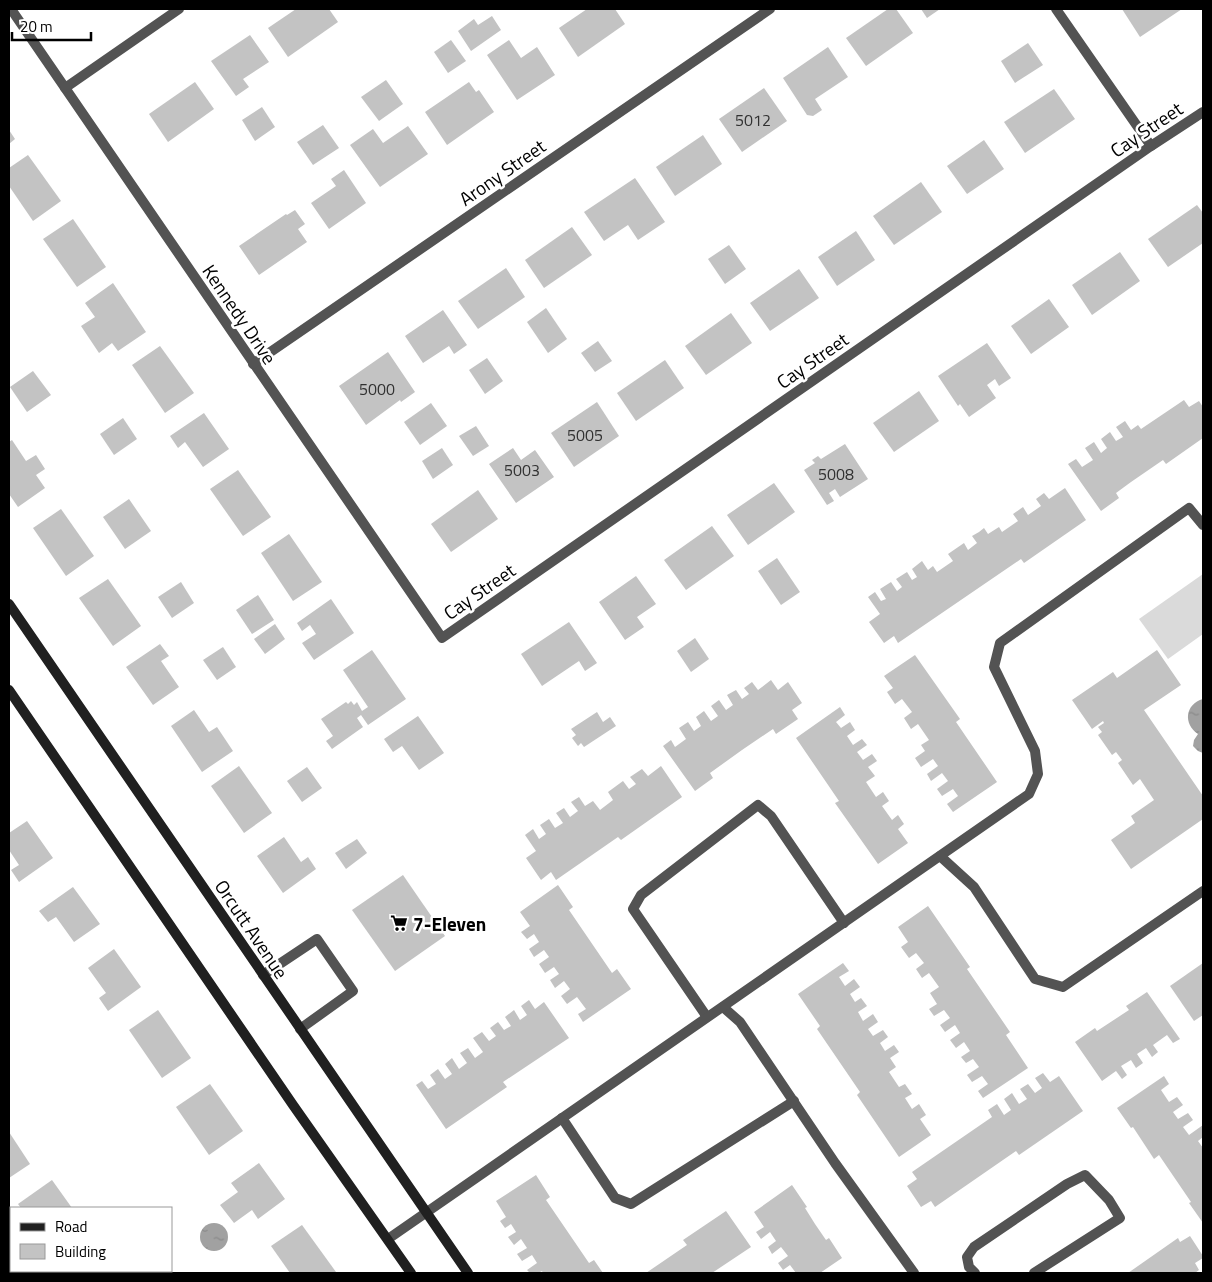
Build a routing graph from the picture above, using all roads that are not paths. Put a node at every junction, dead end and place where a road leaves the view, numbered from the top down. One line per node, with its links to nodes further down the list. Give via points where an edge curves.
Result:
1 (10, 9): 5 (street, Kennedy Drive)
2 (179, 9): 5 (street)
3 (770, 9): 8 (street, Arony Street)
4 (1056, 9): 7 (street)
5 (64, 88): 8 (street, Kennedy Drive)
6 (1203, 112): 7 (street, Cay Street)
7 (1151, 146): 11 (street, Cay Street)
8 (253, 364): 11 (street, Kennedy Drive)
9 (1203, 525): 13 (street, via 1189,508 1000,643 994,667 1035,751 1038,774 1029,794)
10 (9, 604): 16 (main road, Orcutt Avenue)
11 (442, 638)
12 (9, 690): 23 (main road)
13 (940, 856): 14 (street, via 974,887 1035,979 1063,988); 15 (street)
14 (1203, 891)
15 (844, 923): 17 (street); 18 (street, via 771,816 758,805 641,895 632,909)
16 (263, 975): 19 (main road, Orcutt Avenue); 19 (street, via 317,940 353,991)
17 (723, 1007): 18 (street); 20 (street, via 740,1022)
18 (708, 1017): 21 (street)
19 (300, 1028): 22 (main road, Orcutt Avenue)
20 (794, 1101): 21 (street, via 631,1204 615,1198); 26 (street)
21 (562, 1118): 22 (street)
22 (427, 1212): 23 (street); 25 (main road, Orcutt Avenue)
23 (388, 1239): 24 (main road)
24 (411, 1273)
25 (468, 1273)
26 (914, 1273)
27 (975, 1273): 28 (street, via 969,1267 967,1257 974,1247 1084,1175 1109,1200 1120,1218)
28 (1034, 1273)

